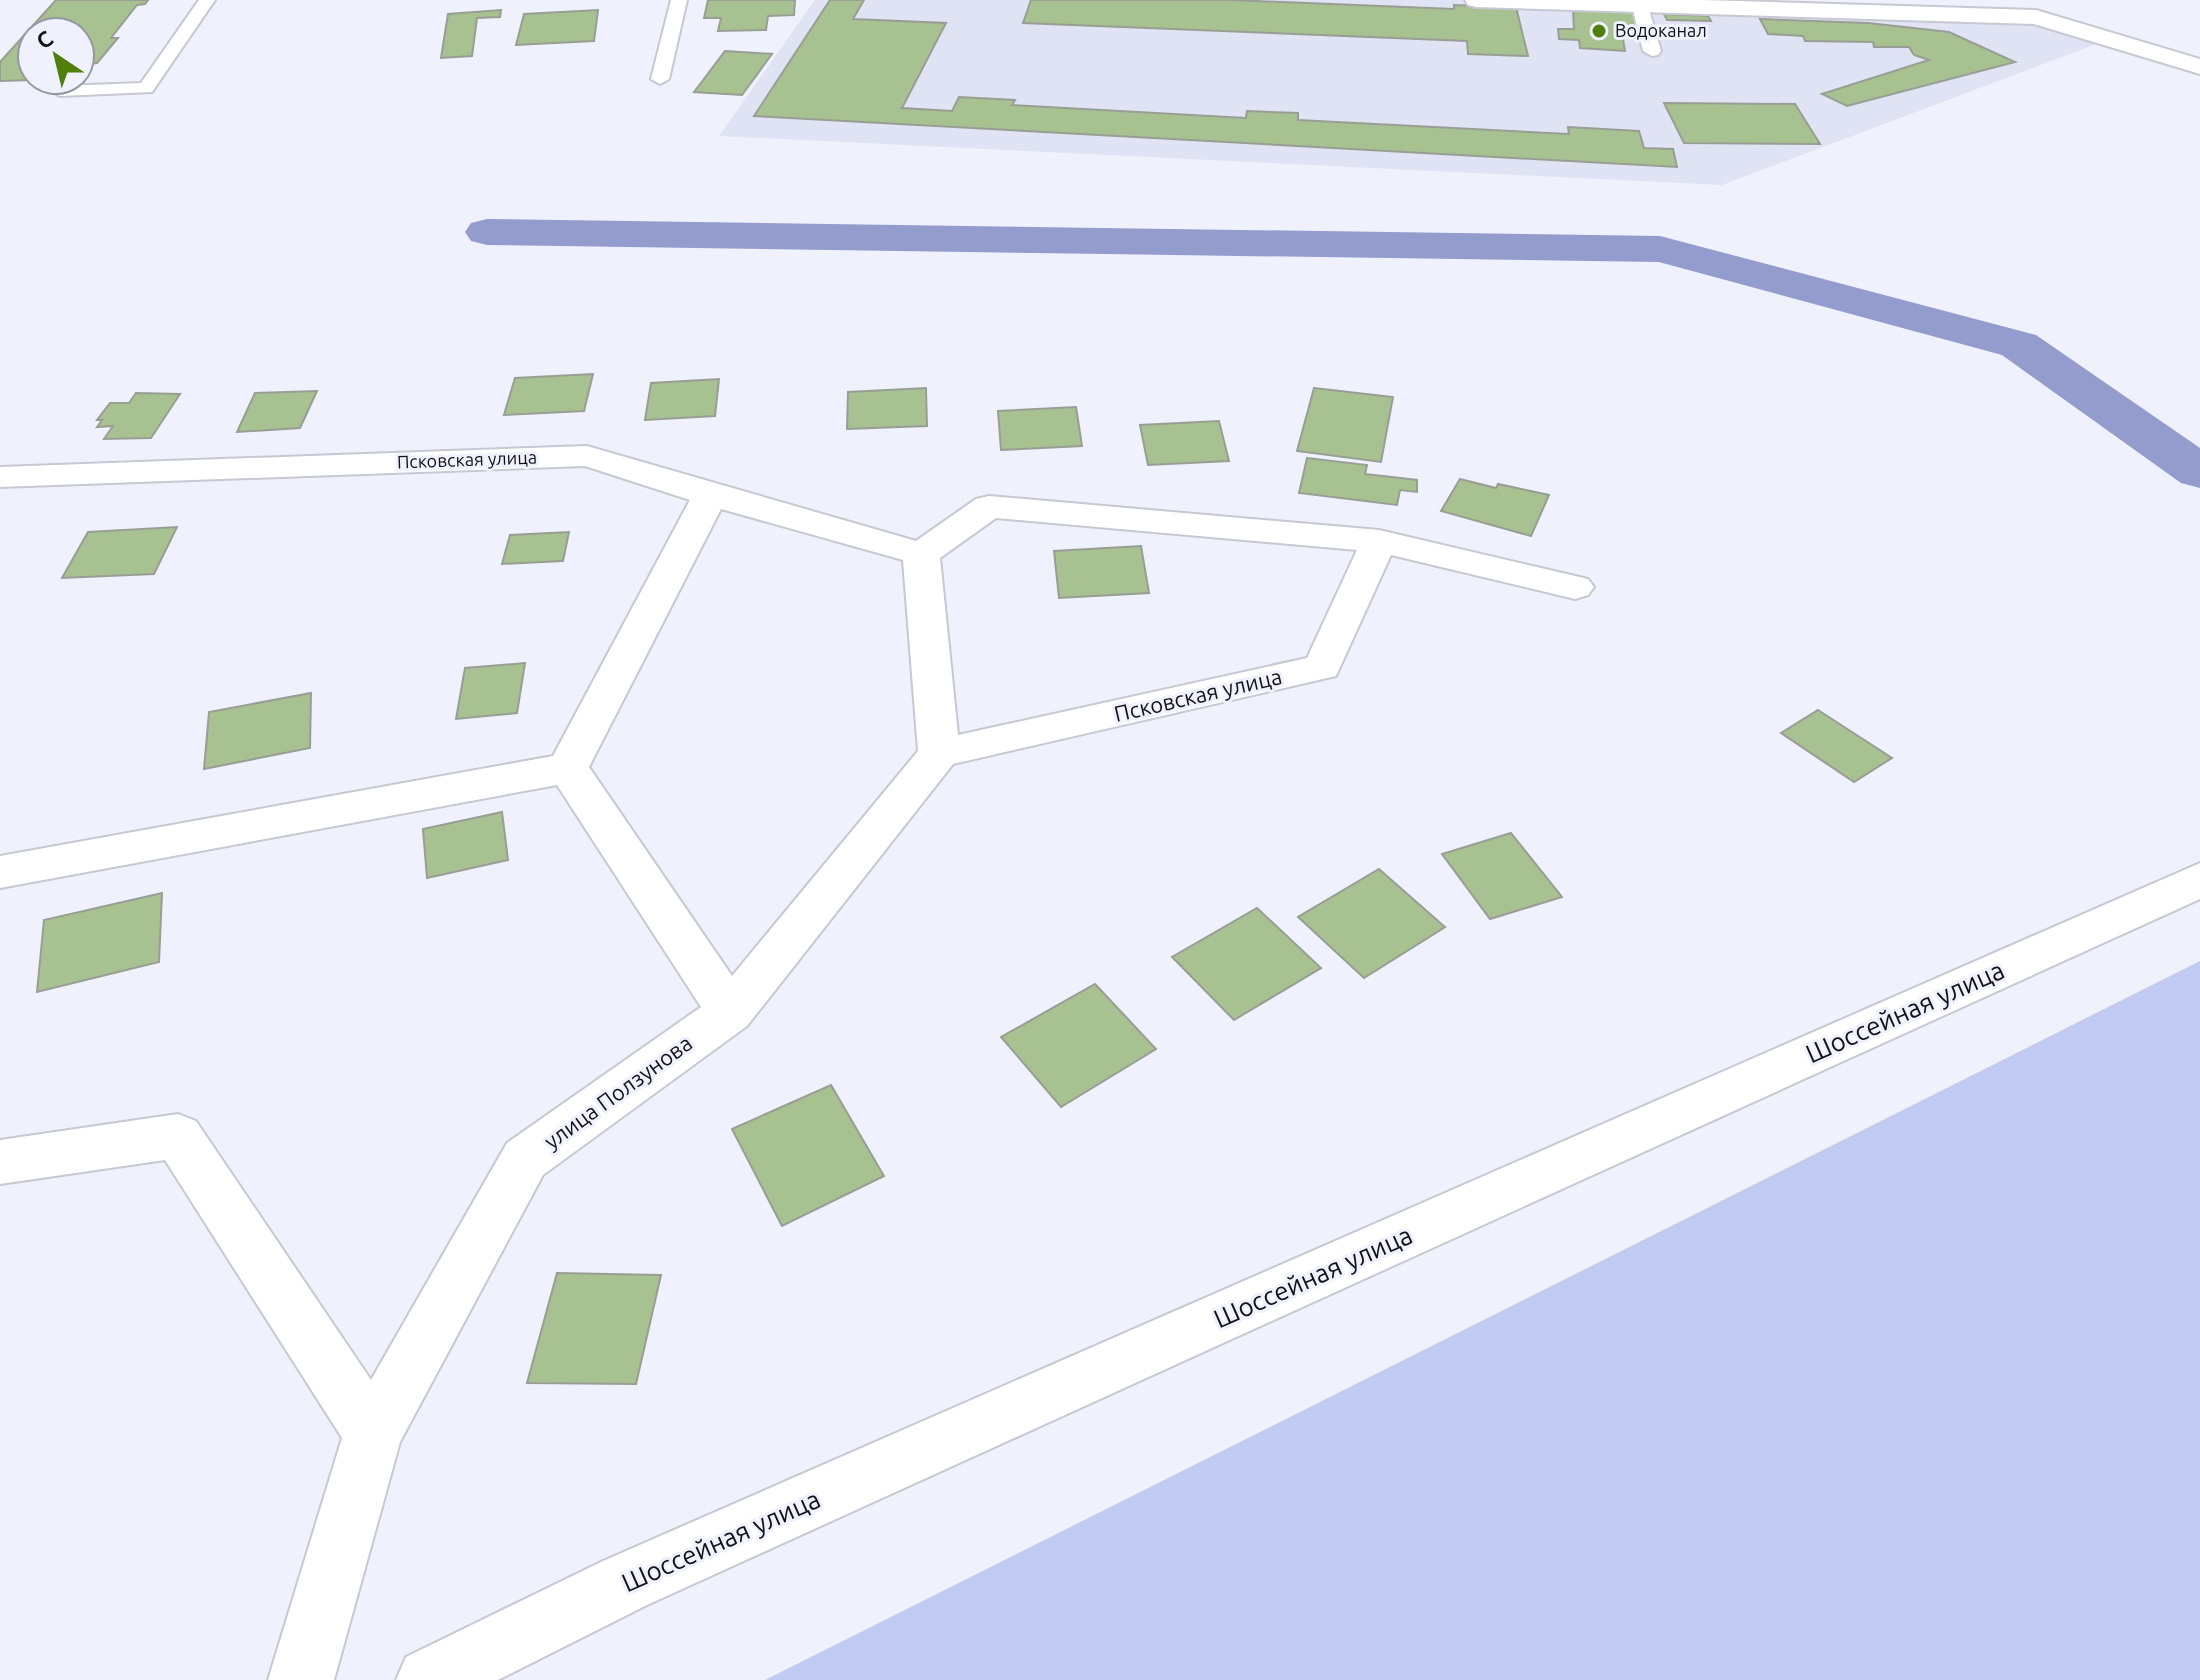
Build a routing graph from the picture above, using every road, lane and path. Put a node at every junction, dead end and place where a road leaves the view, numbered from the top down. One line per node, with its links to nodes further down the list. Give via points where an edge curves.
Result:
1 (207, 0): 8 (lane, via 146,88)
2 (679, 0): 7 (lane)
3 (1476, 0): 4 (street)
4 (1638, 3): 5 (lane); 6 (street, via 2036,17)
5 (1652, 51)
6 (2200, 67)
7 (660, 79)
8 (96, 90)
9 (0, 477): 10 (street, Псковская улица, via 587,456)
10 (710, 495): 12 (street, Псковская улица); 15 (street)
11 (1379, 541): 12 (street, via 989,507); 13 (street); 14 (street, Псковская улица, via 1322,667)
12 (921, 554): 14 (street)
13 (1575, 587)
14 (939, 753): 18 (street)
15 (568, 768): 16 (street); 18 (street)
16 (0, 872)
17 (2200, 880): 22 (street, Шоссейная улица, via 625,1583)
18 (730, 1012): 20 (street, улица Ползунова, via 525,1159)
19 (0, 1162): 20 (street, via 178,1136)
20 (373, 1434): 21 (street, улица Ползунова)
21 (301, 1680)
22 (429, 1680)

